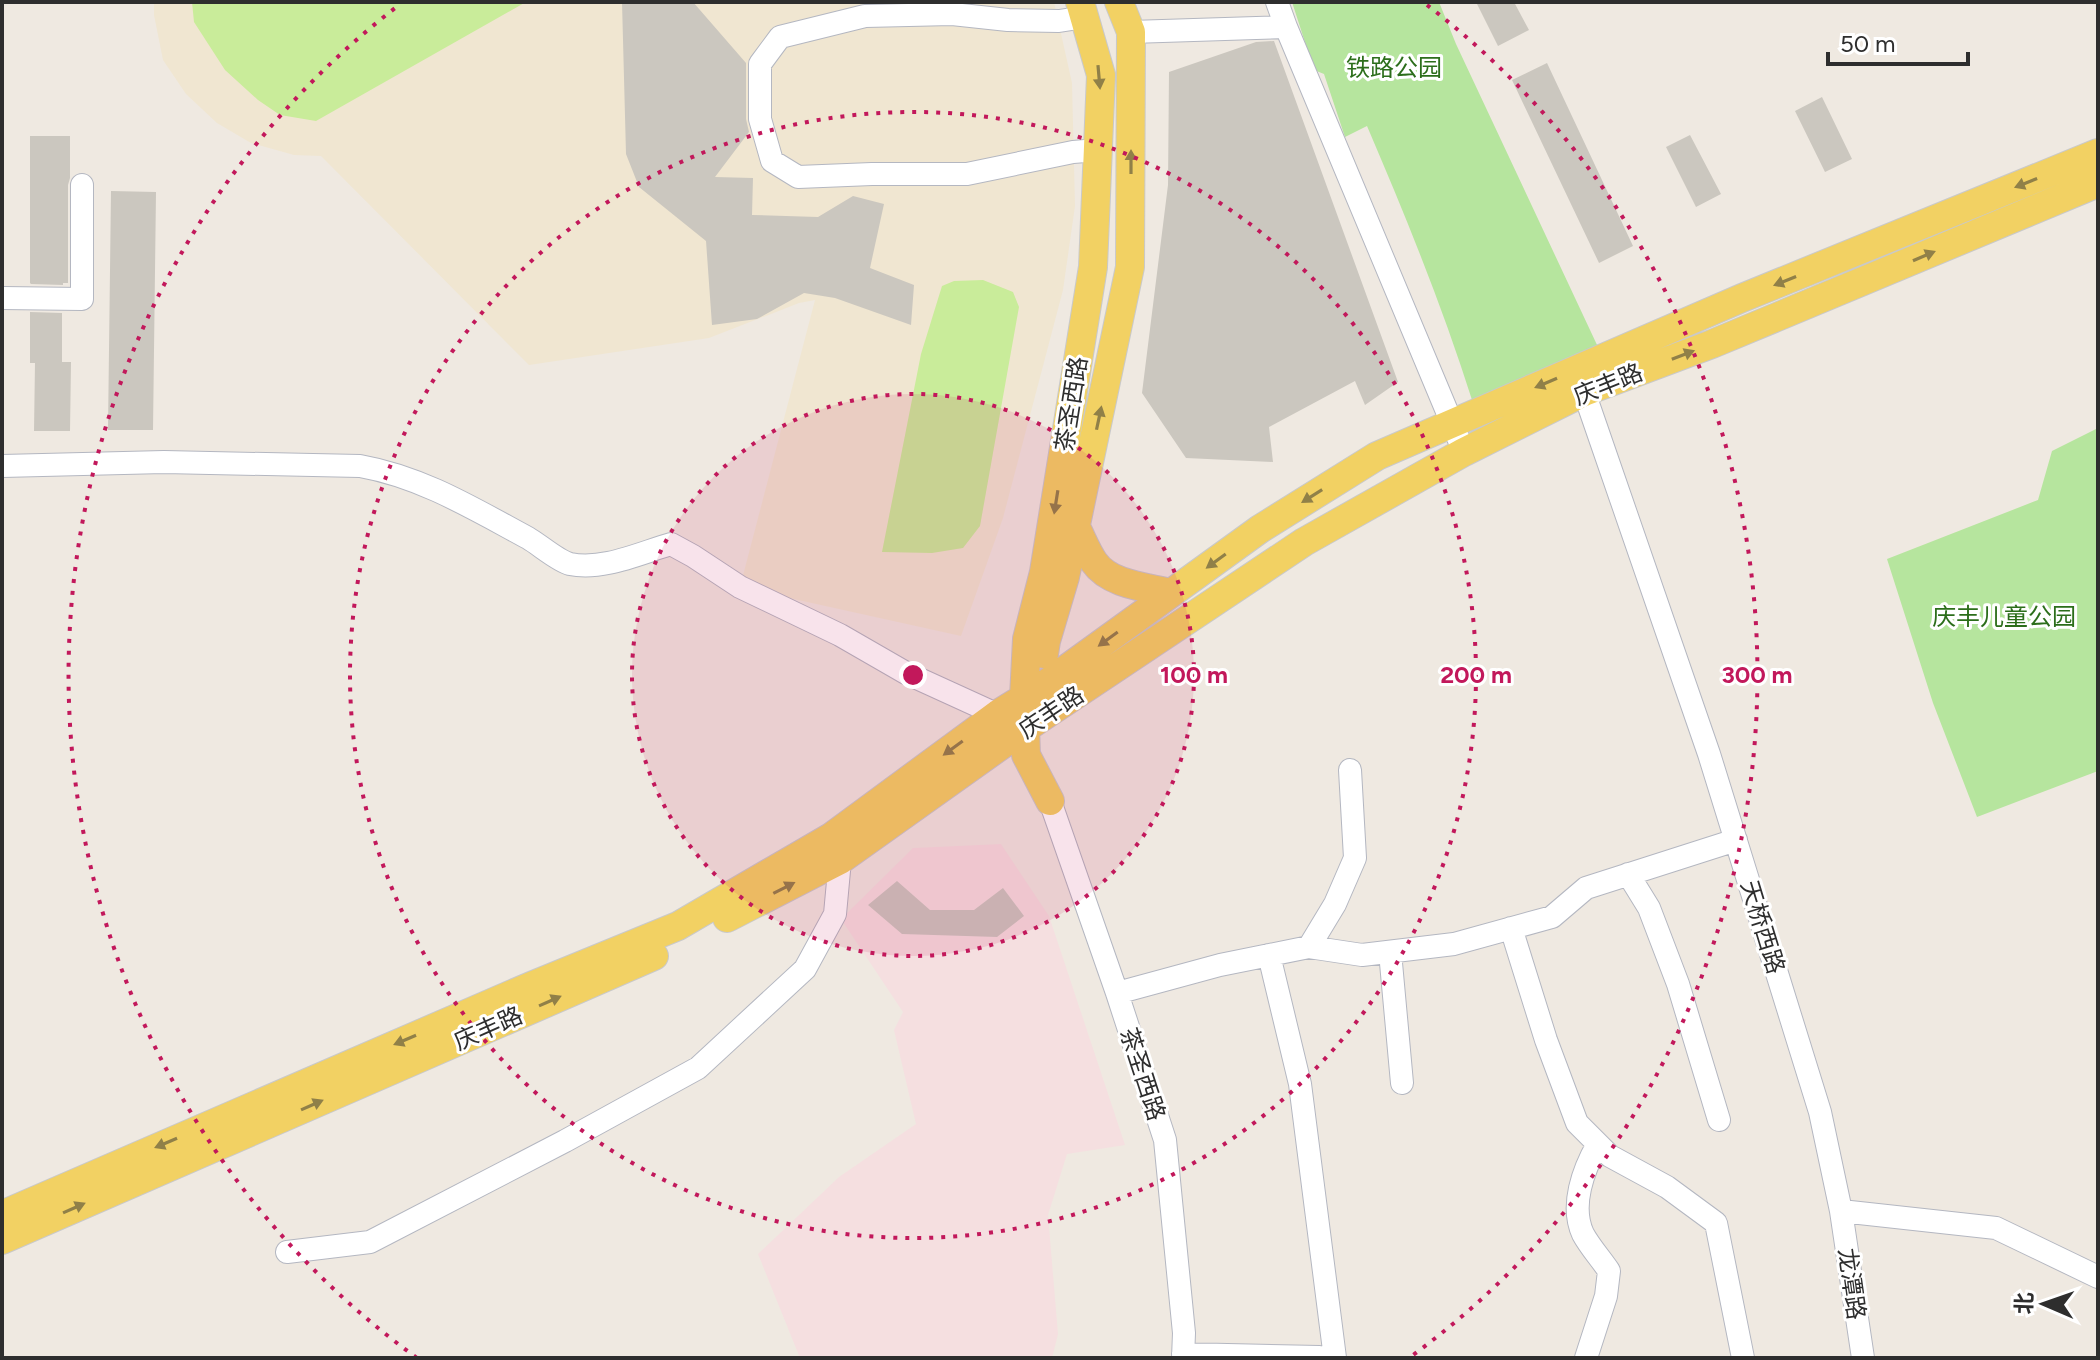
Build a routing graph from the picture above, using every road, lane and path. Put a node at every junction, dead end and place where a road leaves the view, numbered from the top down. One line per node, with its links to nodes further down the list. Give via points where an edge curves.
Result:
1 (1119, 2): 5 (main road, 茶圣西路)
2 (1277, 2): 4 (street)
3 (1083, 9): 6 (main road, 茶圣西路, one-way to 6, via 1101,75); 6 (street, via 1059,21 952,14 865,16 780,37 760,64 760,119 772,161 798,177 967,174)
4 (1286, 27): 5 (street); 12 (street)
5 (1131, 32): 15 (main road, 茶圣西路, one-way to 5, via 1130,267)
6 (1098, 150): 17 (main road, 茶圣西路, one-way to 17, via 1093,267 1044,572 1027,639)
7 (2098, 153): 12 (main road, one-way to 12, via 1742,298)
8 (2098, 183): 11 (main road, 庆丰路, one-way to 8)
9 (82, 185): 10 (street, via 82,299)
10 (2, 298)
11 (1584, 392): 13 (main road, 庆丰路); 21 (street, 天桥西路)
12 (1452, 424): 13 (street); 16 (main road, one-way to 16, via 1377,456 1260,529)
13 (1464, 452): 17 (main road, 庆丰路, via 1304,542)
14 (2, 466): 18 (street, via 164,462 384,470 437,489 568,563 602,565 671,544 740,587)
15 (1076, 527): 16 (main road, via 1096,565 1120,581); 17 (main road, 茶圣西路)
16 (1171, 593): 17 (main road, one-way to 17)
17 (1032, 708): 18 (main road); 20 (main road, 茶圣西路, via 1026,755); 22 (main road, 庆丰路)
18 (998, 714): 33 (main road, one-way to 33, via 831,837 678,926)
19 (1350, 770): 25 (street, via 1355,858)
20 (1050, 801): 28 (street, 茶圣西路)
21 (1736, 840): 23 (street); 32 (street, 天桥西路, via 1820,1112)
22 (840, 860): 34 (main road, 庆丰路, one-way to 22, via 649,958); 35 (street, via 835,914 805,969 698,1068 370,1242)
23 (1628, 874): 24 (street, via 1586,888 1552,917); 30 (street, via 1649,908 1678,984)
24 (1511, 928): 26 (street, via 1454,944); 31 (street, via 1577,1123)
25 (1309, 947): 26 (street, via 1362,955); 27 (street)
26 (1390, 952): 29 (street)
27 (1269, 955): 28 (street); 37 (street, via 1300,1084)
28 (1117, 993): 38 (street, 茶圣西路, via 1165,1140)
29 (1402, 1083)
30 (1719, 1120)
31 (1598, 1144): 41 (street, via 1577,1202 1583,1233 1609,1271); 42 (street, via 1716,1223)
32 (1841, 1211): 36 (street, via 1996,1228); 43 (street, 龙潭路)
33 (2, 1215)
34 (2, 1240)
35 (287, 1252)
36 (2098, 1277)
37 (1330, 1321): 39 (street); 40 (street)
38 (1183, 1356): 39 (street)
39 (1319, 1358)
40 (1335, 1358)
41 (1586, 1358)
42 (1743, 1358)
43 (1863, 1358)

